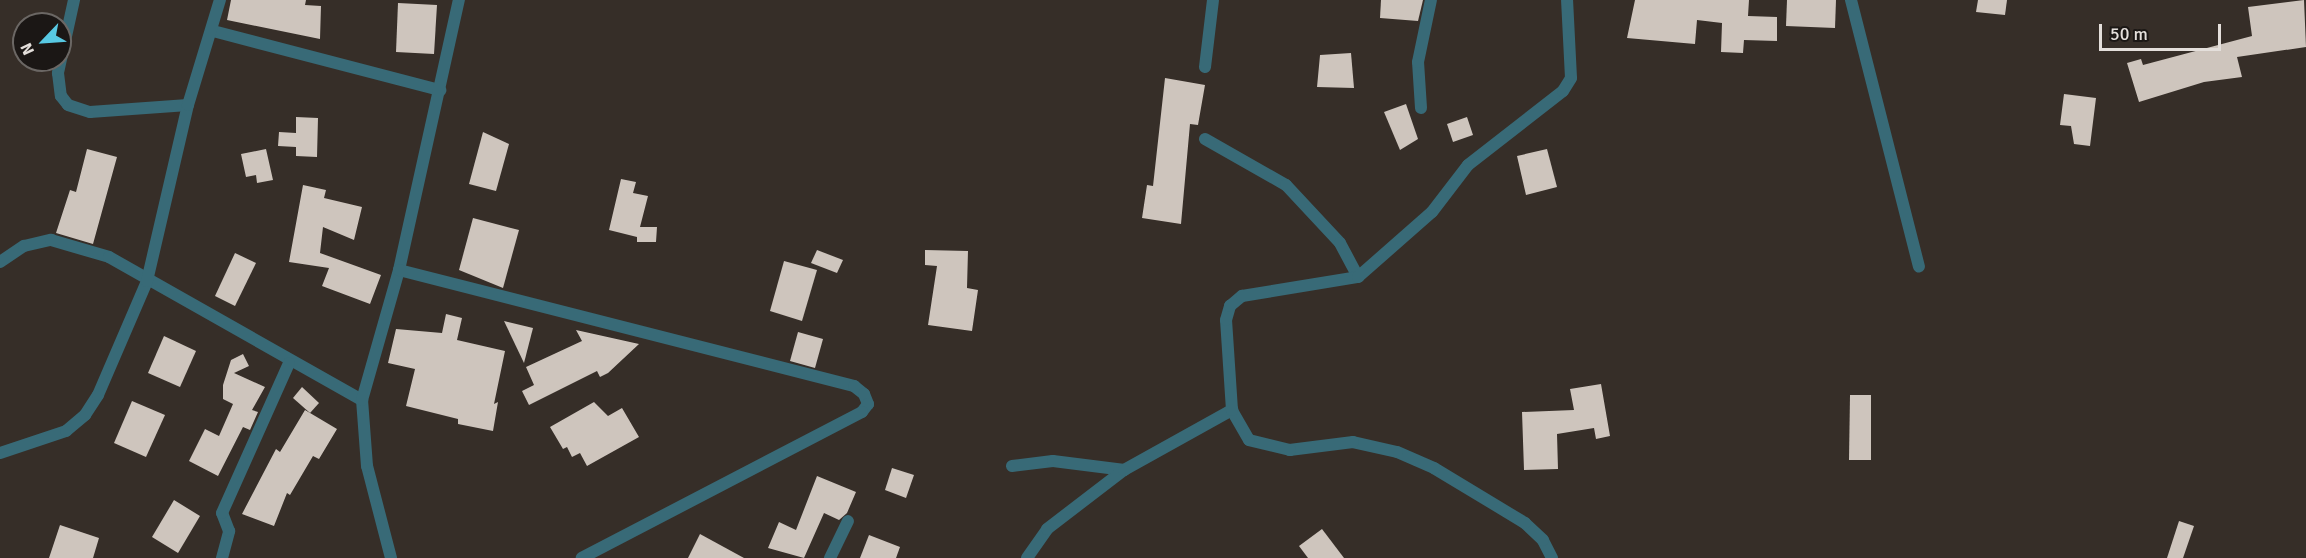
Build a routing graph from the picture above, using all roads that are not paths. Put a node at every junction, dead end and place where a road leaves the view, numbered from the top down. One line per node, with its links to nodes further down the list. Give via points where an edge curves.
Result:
1 (74, 0): 11 (street, via 58,73 61,96 68,105 90,112)
2 (220, 0): 8 (street)
3 (459, 0): 10 (street)
4 (1213, 0): 9 (street)
5 (1431, 0): 12 (street, via 1418,62)
6 (1567, 0): 17 (street, via 1571,46 1568,85 1468,165 1432,212)
7 (1851, 0): 15 (street)
8 (213, 31): 10 (street); 11 (street)
9 (1205, 68)
10 (440, 90): 16 (street)
11 (188, 105): 18 (street)
12 (1421, 108)
13 (1205, 139): 17 (street, via 1286,185 1340,243)
14 (0, 262): 18 (street, via 24,246 51,240 109,257)
15 (1919, 266)
16 (399, 270): 20 (street); 28 (street, via 854,386 864,394 868,404 862,412)
17 (1358, 277): 21 (street, via 1260,291 1230,306 1226,320)
18 (147, 281): 19 (street); 22 (street, via 86,415 44,441)
19 (289, 363): 20 (street); 26 (street, via 222,513 229,531)
20 (362, 400): 27 (street, via 367,466)
21 (1232, 410): 24 (street); 31 (street, via 1241,432 1260,445 1290,450 1353,442 1397,452 1434,468 1525,523 1543,540)
22 (0, 453)
23 (1012, 466): 24 (street, via 1053,460)
24 (1124, 470): 30 (street, via 1047,529)
25 (848, 521): 29 (street)
26 (222, 558)
27 (391, 558)
28 (582, 558)
29 (830, 558)
30 (1027, 558)
31 (1552, 558)

